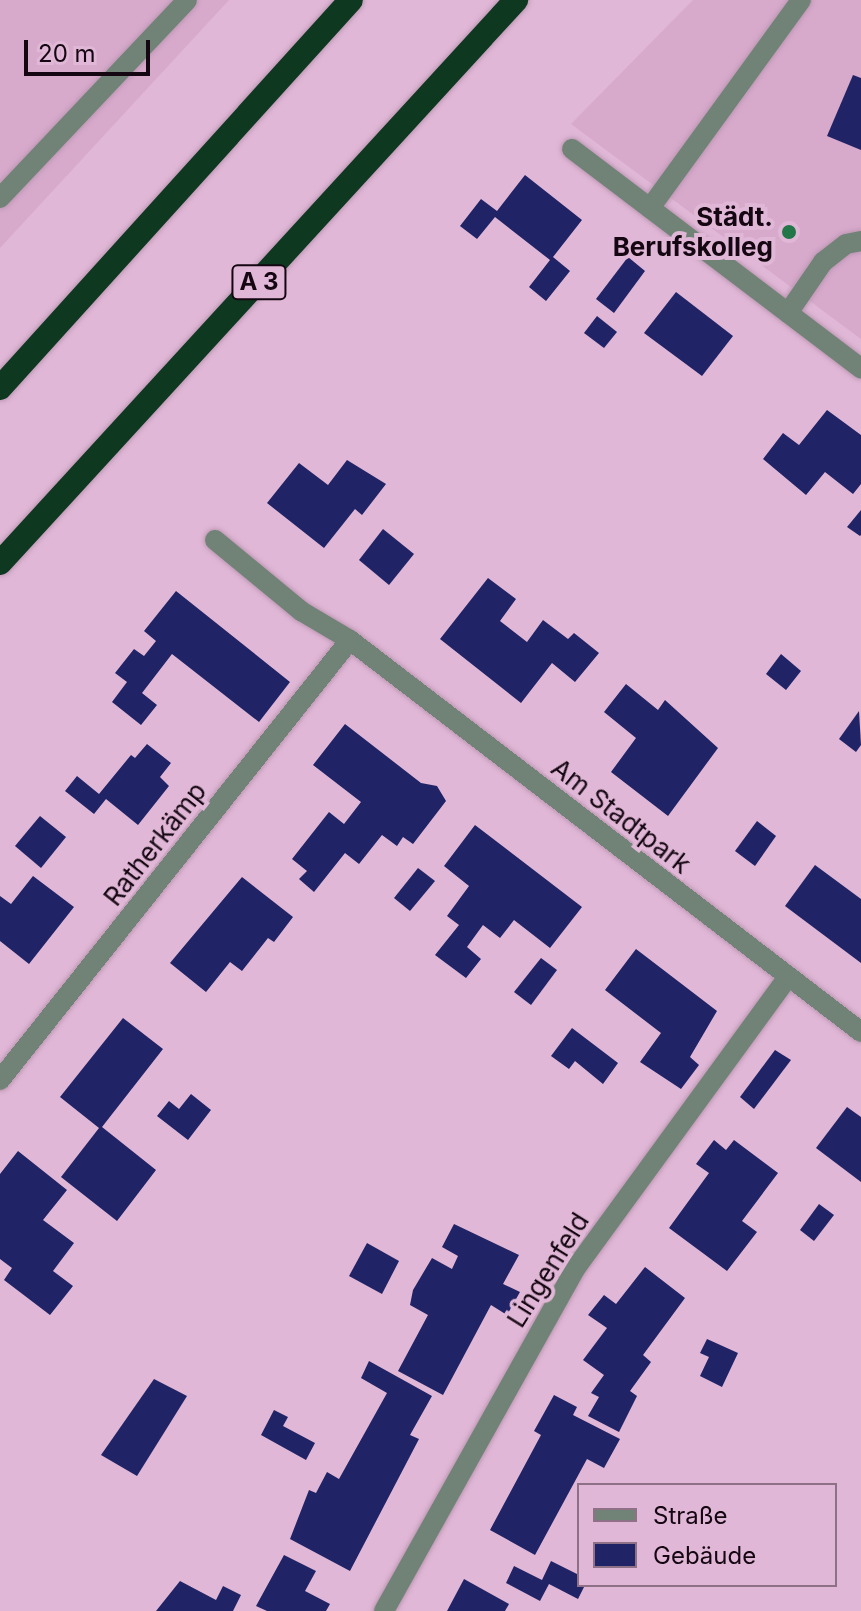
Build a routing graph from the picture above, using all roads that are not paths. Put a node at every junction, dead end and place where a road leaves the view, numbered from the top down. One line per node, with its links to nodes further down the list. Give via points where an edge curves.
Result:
1 (187, 0): 6 (street)
2 (351, 0): 11 (highway)
3 (516, 0): 13 (highway, A 3)
4 (801, 0): 7 (street)
5 (572, 149): 7 (street)
6 (0, 198)
7 (650, 208): 9 (street)
8 (861, 241): 9 (street, via 846,244 823,262)
9 (788, 313): 10 (street)
10 (861, 368)
11 (0, 388)
12 (215, 540): 14 (street, Am Stadtpark, via 301,611)
13 (0, 563)
14 (350, 640): 15 (street, Am Stadtpark); 17 (street, Ratherkämp)
15 (788, 977): 16 (street, Am Stadtpark); 18 (street, Lingenfeld, via 575,1269)
16 (861, 1032)
17 (0, 1080)
18 (384, 1611)

